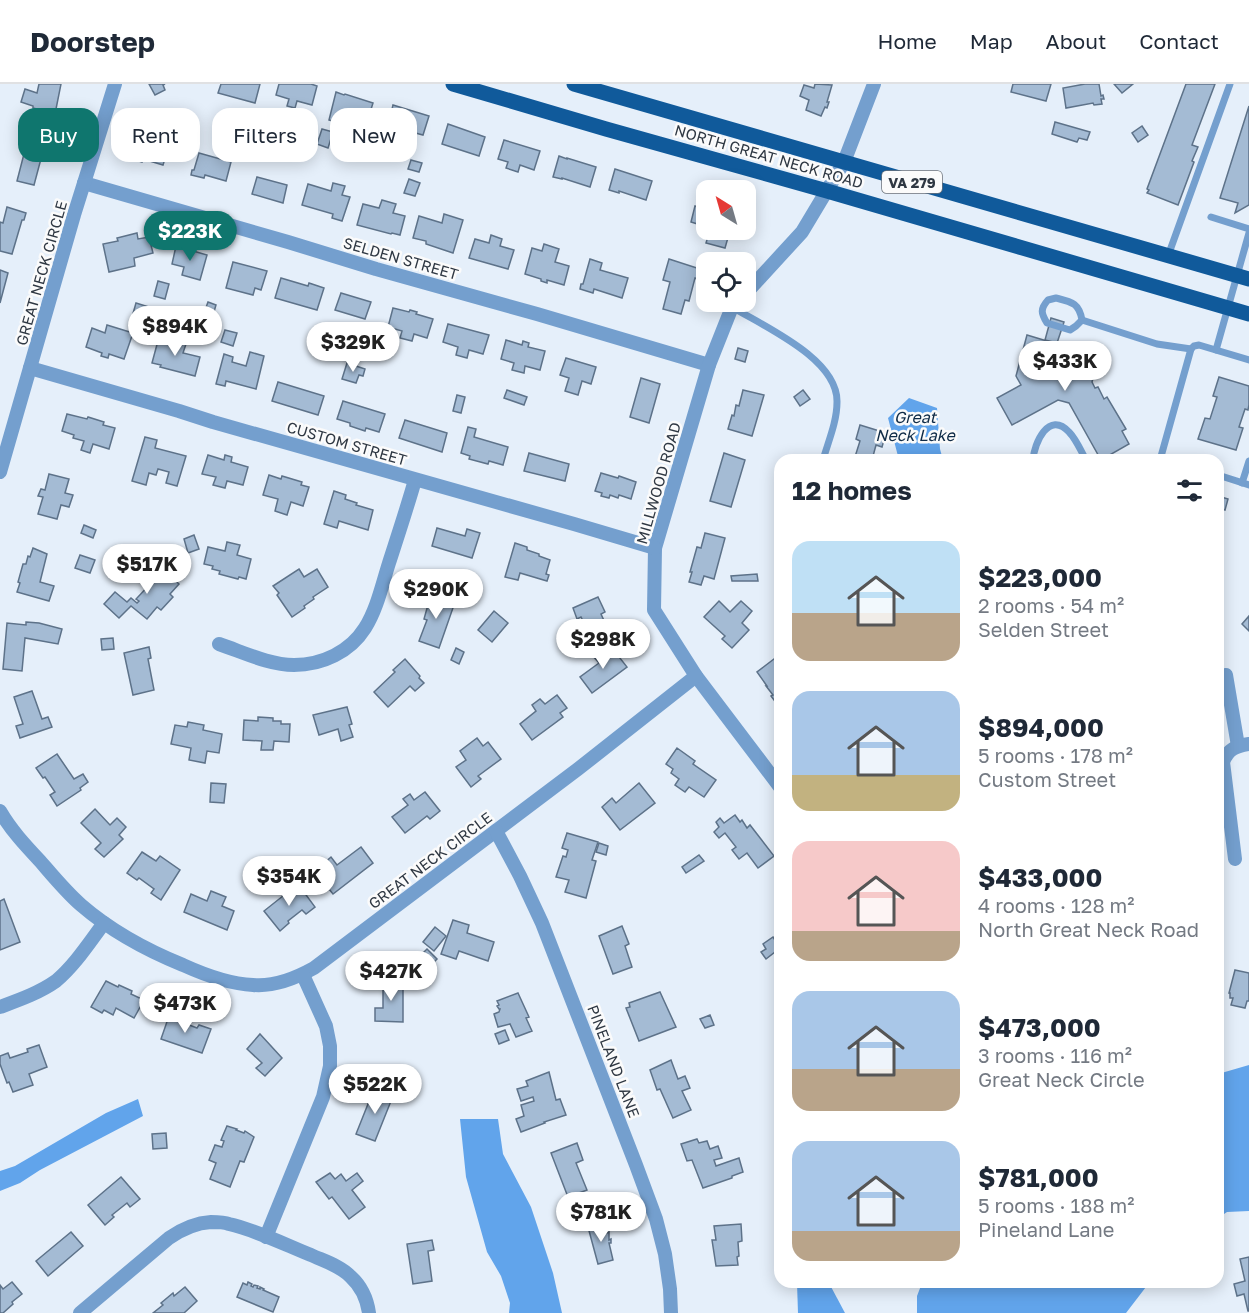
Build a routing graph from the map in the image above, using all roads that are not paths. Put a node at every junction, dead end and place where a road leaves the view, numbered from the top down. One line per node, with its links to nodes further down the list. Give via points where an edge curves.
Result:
1 (115, 84): 8 (street, GREAT NECK CIRCLE)
2 (453, 84): 9 (main road, NORTH GREAT NECK ROAD / VA 279)
3 (574, 84): 6 (main road, NORTH GREAT NECK ROAD / VA 279)
4 (874, 84): 7 (street)
5 (1230, 84): 12 (lane)
6 (597, 87): 7 (main road, NORTH GREAT NECK ROAD / VA 279)
7 (844, 162): 9 (street); 12 (main road, NORTH GREAT NECK ROAD / VA 279)
8 (84, 183): 23 (street, SELDEN STREET); 24 (street, GREAT NECK CIRCLE)
9 (827, 191): 14 (street, via 802,232); 15 (main road, NORTH GREAT NECK ROAD / VA 279)
10 (1211, 217): 11 (lane)
11 (1249, 231): 13 (lane)
12 (1168, 256): 13 (main road, NORTH GREAT NECK ROAD / VA 279)
13 (1243, 277): 15 (lane)
14 (756, 282)
15 (1227, 308): 18 (main road, NORTH GREAT NECK ROAD / VA 279); 21 (lane)
16 (732, 312): 23 (street, MILLWOOD ROAD)
17 (747, 312): 25 (lane, via 802,349 830,377 837,401 836,418)
18 (1249, 314)
19 (1082, 320): 19 (lane, via 1072,302 1056,298 1044,305 1042,313 1047,323 1070,330); 20 (lane, via 1157,344)
20 (1191, 349): 21 (lane, via 1198,345); 28 (lane)
21 (1216, 350): 22 (lane)
22 (1249, 360)
23 (709, 365): 34 (street, MILLWOOD ROAD)
24 (30, 368): 30 (street, GREAT NECK CIRCLE); 32 (street, CUSTOM STREET)
25 (825, 454)
26 (1034, 454): 27 (lane, via 1042,432 1054,425 1067,430)
27 (1082, 454)
28 (1161, 454)
29 (1249, 461): 33 (lane)
30 (0, 472)
31 (1224, 477): 33 (lane)
32 (416, 480): 34 (street, CUSTOM STREET); 35 (street, via 376,606 366,628 342,652 311,664 293,665 274,663)
33 (1246, 484)
34 (655, 548): 37 (street, MILLWOOD ROAD, via 654,610)
35 (219, 644)
36 (1226, 675): 38 (street)
37 (696, 676): 39 (street, MILLWOOD ROAD); 41 (street, GREAT NECK CIRCLE)
38 (1244, 745): 42 (street, via 1231,749 1224,762)
39 (774, 779)
40 (0, 811): 43 (street, GREAT NECK CIRCLE, via 67,891)
41 (496, 831): 44 (street, GREAT NECK CIRCLE); 49 (street, PINELAND LANE, via 542,923 656,1219 665,1254)
42 (1234, 859)
43 (104, 923): 44 (street, GREAT NECK CIRCLE, via 168,959 228,981 254,986); 45 (street, via 56,981)
44 (303, 975): 46 (street, via 326,1026 330,1066 323,1097)
45 (0, 1007)
46 (266, 1237): 47 (street, via 228,1223 197,1224 182,1229); 48 (street, via 350,1275 366,1298)
47 (80, 1313)
48 (369, 1313)
49 (671, 1313)

